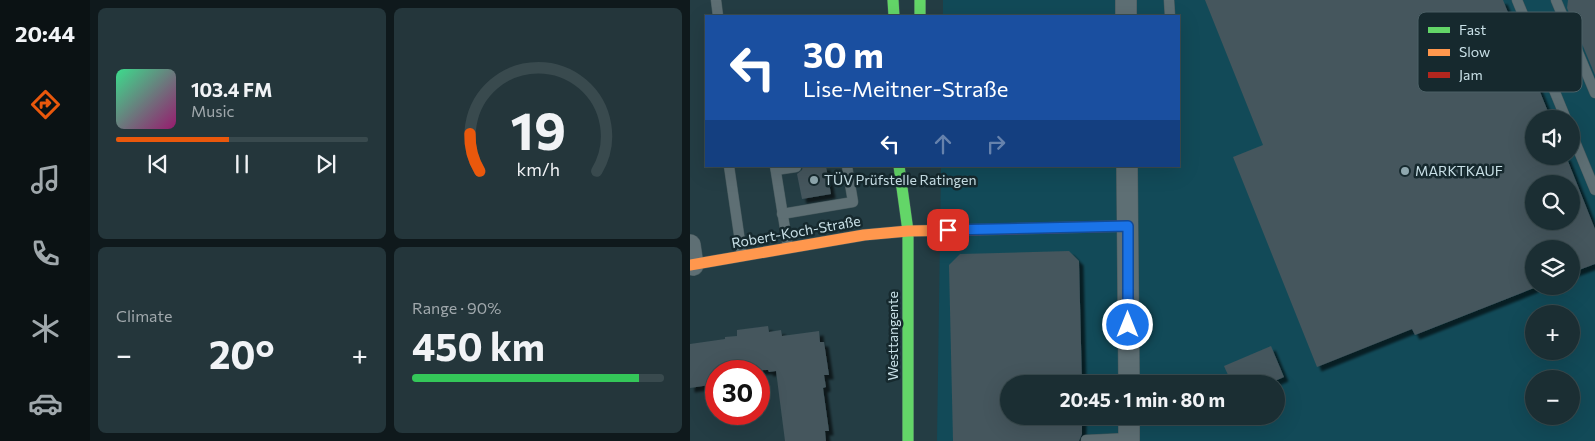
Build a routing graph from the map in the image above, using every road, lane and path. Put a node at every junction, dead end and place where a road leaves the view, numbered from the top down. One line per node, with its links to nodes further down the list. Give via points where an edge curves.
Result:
1 (716, 0): 10 (lane)
2 (893, 0): 11 (street)
3 (920, 0): 12 (street)
4 (1126, 0): 13 (street)
5 (1169, 0): 14 (lane)
6 (1517, 0): 8 (lane)
7 (1556, 0): 9 (lane)
8 (1522, 12)
9 (1561, 12)
10 (718, 15)
11 (894, 15)
12 (920, 15)
13 (1126, 15)
14 (1170, 15)
15 (1582, 63): 17 (lane)
16 (1555, 92): 18 (lane)
17 (1595, 94)
18 (1562, 110)
19 (1580, 154): 25 (lane)
20 (729, 167): 31 (lane)
21 (847, 167): 27 (lane, via 853,202)
22 (899, 167): 29 (street, Westtangente)
23 (1127, 167): 28 (street)
24 (775, 168): 27 (lane)
25 (1595, 190)
26 (914, 194): 29 (street, Westtangente)
27 (782, 214): 30 (lane)
28 (1128, 226): 29 (street, Robert-Koch-Straße); 33 (street)
29 (908, 231): 30 (street, Robert-Koch-Straße); 37 (street, Westtangente)
30 (788, 248): 31 (street, Robert-Koch-Straße)
31 (742, 256): 32 (street, Robert-Koch-Straße)
32 (691, 258)
33 (1129, 375)
34 (1129, 425): 35 (street)
35 (1129, 439): 36 (lane)
36 (1086, 440)
37 (908, 441)

